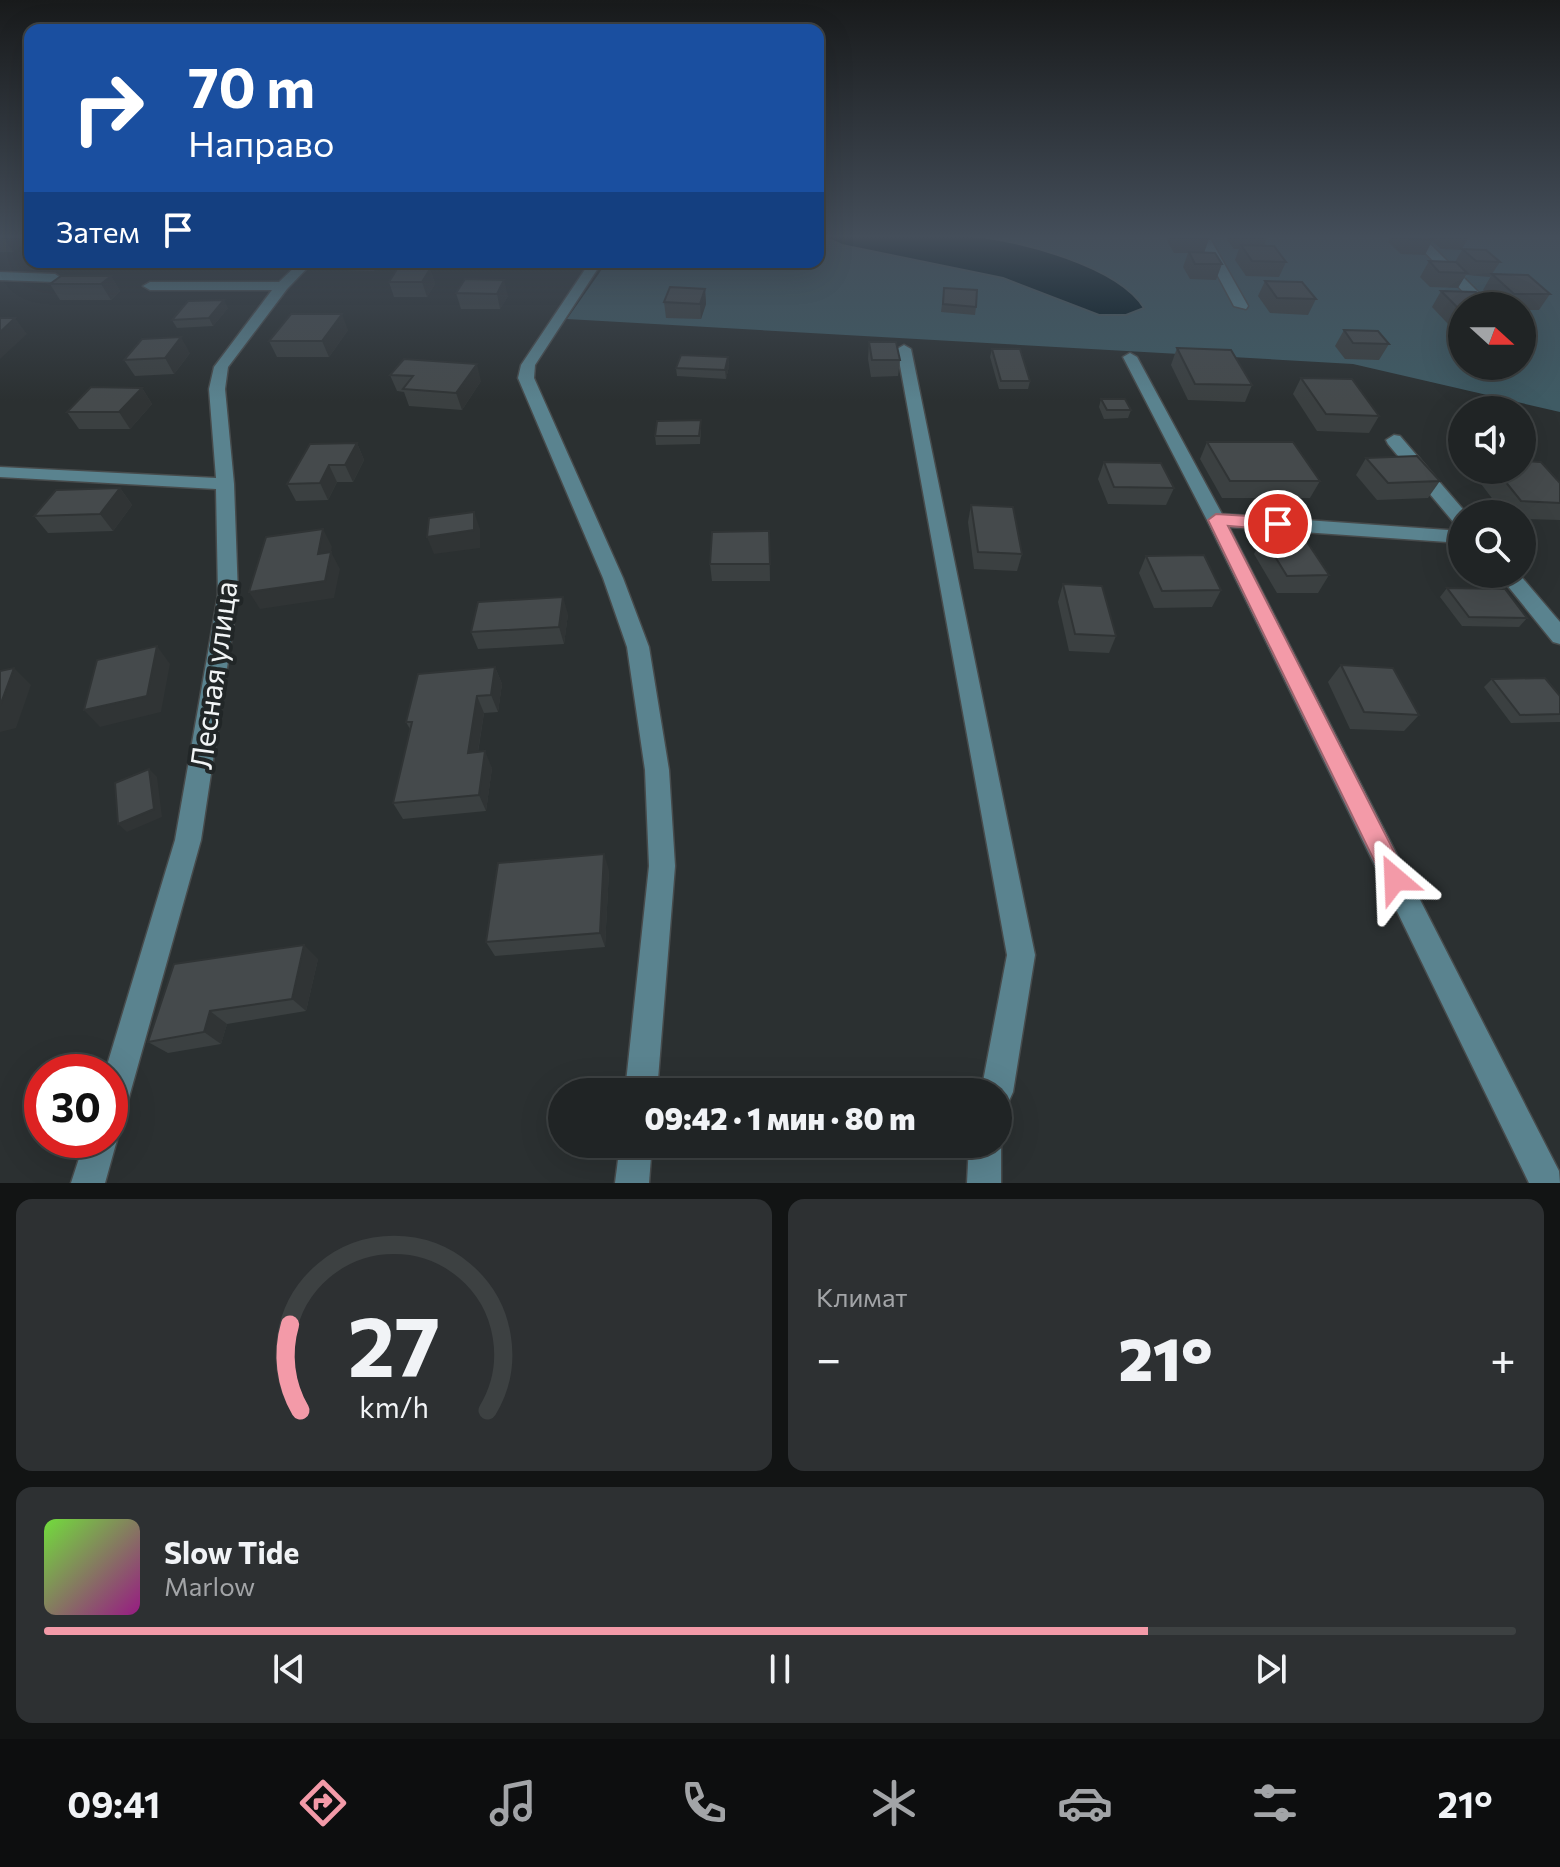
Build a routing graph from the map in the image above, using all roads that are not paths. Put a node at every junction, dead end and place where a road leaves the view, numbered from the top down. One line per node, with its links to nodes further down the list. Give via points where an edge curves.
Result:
1 (279, 290): 9 (street, Лесная улица, via 221,367 217,389)
2 (577, 290): 16 (street, via 528,365 526,378 638,647 657,770 662,866)
3 (1232, 290): 4 (street)
4 (1241, 306)
5 (904, 349): 17 (street, via 1021,955)
6 (1130, 357): 11 (street)
7 (1394, 440): 10 (street)
8 (0, 472): 9 (street)
9 (225, 484): 15 (street, Лесная улица, via 228,595 188,840)
10 (1448, 504)
11 (1216, 520): 12 (street); 24 (street)
12 (1448, 536)
13 (1520, 588): 14 (street)
14 (1560, 636)
15 (126, 1054)
16 (642, 1078)
17 (999, 1078)
18 (96, 1158): 21 (street)
19 (635, 1158): 22 (street)
20 (985, 1158): 23 (street)
21 (88, 1183)
22 (632, 1183)
23 (984, 1183)
24 (1547, 1183)

